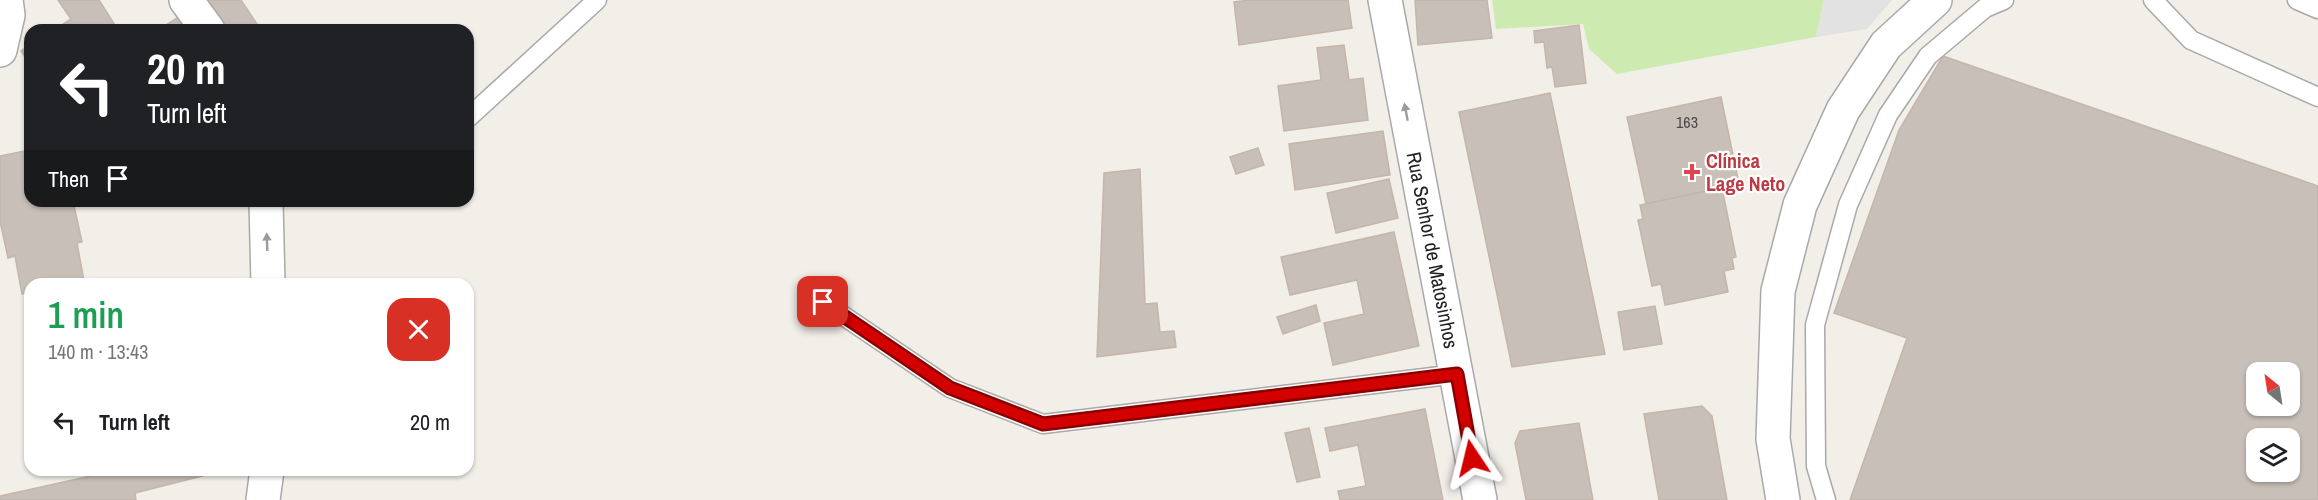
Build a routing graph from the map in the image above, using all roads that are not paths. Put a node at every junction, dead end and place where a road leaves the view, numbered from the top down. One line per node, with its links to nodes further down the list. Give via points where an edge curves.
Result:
1 (6, 0): 11 (street, via 8,15)
2 (186, 0): 10 (street)
3 (597, 0): 13 (lane)
4 (1386, 0): 17 (street, Rua Senhor de Matosinhos, one-way to 4)
5 (1935, 0): 21 (street, via 1886,45 1842,110 1800,205 1778,291 1773,439)
6 (2004, 0): 22 (lane, via 1985,8 1928,56 1888,115 1848,205 1815,324 1816,466)
7 (2153, 0): 12 (lane, via 2191,40)
8 (2297, 0): 9 (lane)
9 (2318, 9)
10 (204, 24)
11 (0, 50)
12 (2318, 97)
13 (474, 113)
14 (266, 207): 15 (street, one-way to 14)
15 (268, 278)
16 (823, 302): 17 (lane, via 950,388 1043,424)
17 (1457, 374): 20 (street, Rua Senhor de Matosinhos)
18 (266, 476): 19 (street)
19 (263, 500)
20 (1480, 500)
21 (1783, 500)
22 (1826, 500)

